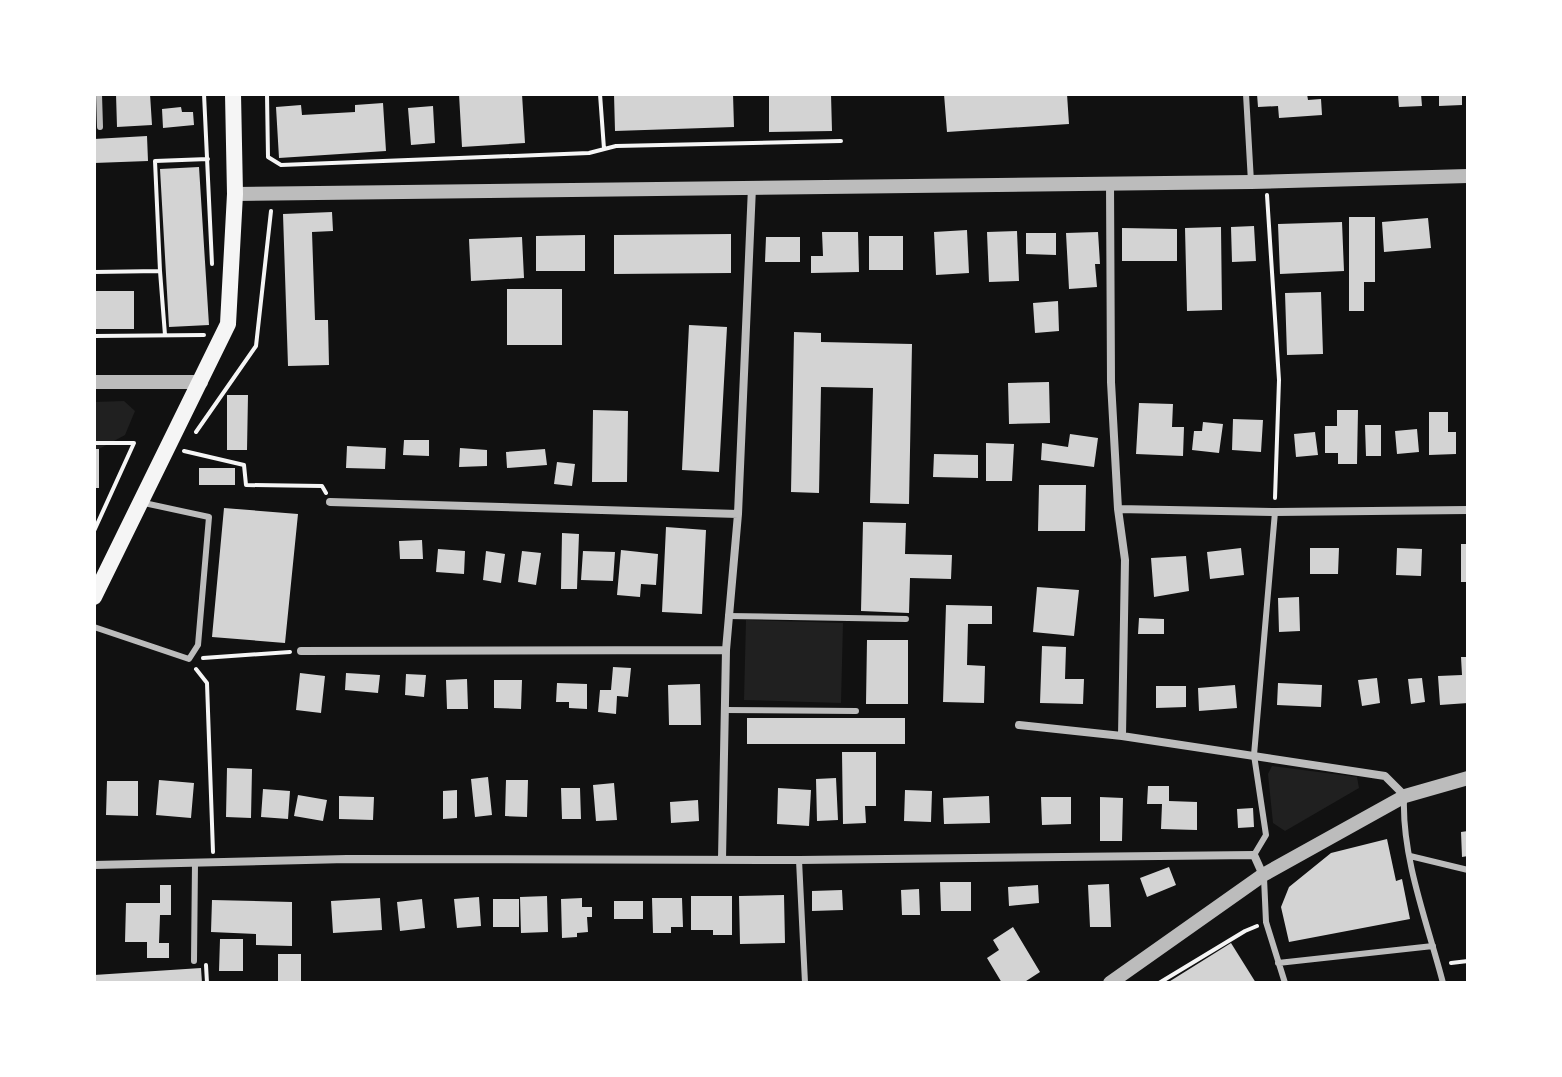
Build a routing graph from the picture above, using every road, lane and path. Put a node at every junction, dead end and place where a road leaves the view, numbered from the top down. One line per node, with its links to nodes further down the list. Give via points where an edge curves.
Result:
1 (99, 94): 7 (lane)
2 (204, 94): 10 (path)
3 (233, 94): 16 (main road)
4 (267, 94): 9 (path, via 268,157 281,165)
5 (600, 94): 9 (path)
6 (1246, 94): 13 (lane)
7 (100, 127)
8 (841, 141): 9 (path)
9 (604, 149)
10 (208, 159): 17 (path, via 155,161); 19 (path)
11 (1468, 176): 12 (street)
12 (1266, 181): 13 (street); 31 (path, via 1279,380)
13 (1251, 182): 14 (street)
14 (1110, 183): 15 (street); 29 (street)
15 (752, 186): 16 (street); 32 (street)
16 (235, 194): 24 (main road, via 228,324)
17 (160, 271): 18 (path); 20 (path)
18 (94, 272)
19 (212, 276)
20 (165, 335): 21 (path); 22 (path)
21 (214, 335)
22 (94, 336)
23 (94, 382): 24 (street)
24 (201, 382): 27 (main road)
25 (94, 443): 33 (path, via 134,443)
26 (184, 451): 28 (path, via 244,465 246,485 322,486)
27 (139, 502): 34 (main road); 40 (lane, via 209,517 198,645)
28 (330, 502): 32 (street)
29 (1118, 509): 31 (street); 44 (street, via 1125,560)
30 (1468, 510): 31 (street)
31 (1275, 512): 45 (lane)
32 (738, 514): 35 (street)
33 (94, 531)
34 (94, 597)
35 (728, 616): 36 (lane); 38 (street)
36 (906, 619)
37 (94, 627): 40 (lane)
38 (726, 650): 39 (street); 41 (street)
39 (301, 651): 40 (path)
40 (189, 659): 52 (path, via 207,683)
41 (725, 710): 42 (lane); 50 (street)
42 (856, 711)
43 (1019, 725): 44 (street)
44 (1122, 736): 45 (street)
45 (1254, 755): 47 (street, via 1385,776); 48 (lane, via 1266,835)
46 (1468, 778): 47 (street)
47 (1405, 796): 49 (lane, via 1403,823); 56 (street)
48 (1254, 855): 51 (street); 56 (street)
49 (1410, 856): 55 (lane); 58 (lane)
50 (722, 859): 51 (street); 52 (street)
51 (799, 860): 63 (lane)
52 (213, 862): 53 (street)
53 (195, 863): 54 (street); 59 (lane)
54 (94, 865)
55 (1468, 870)
56 (1263, 875): 57 (lane); 64 (street)
57 (1266, 922): 61 (lane); 65 (path)
58 (1433, 946): 61 (lane); 62 (lane)
59 (194, 961)
60 (1468, 961): 62 (path)
61 (1278, 963): 66 (lane)
62 (1438, 964): 67 (lane)
63 (805, 983)
64 (1110, 983)
65 (1159, 983)
66 (1285, 983)
67 (1443, 983)

